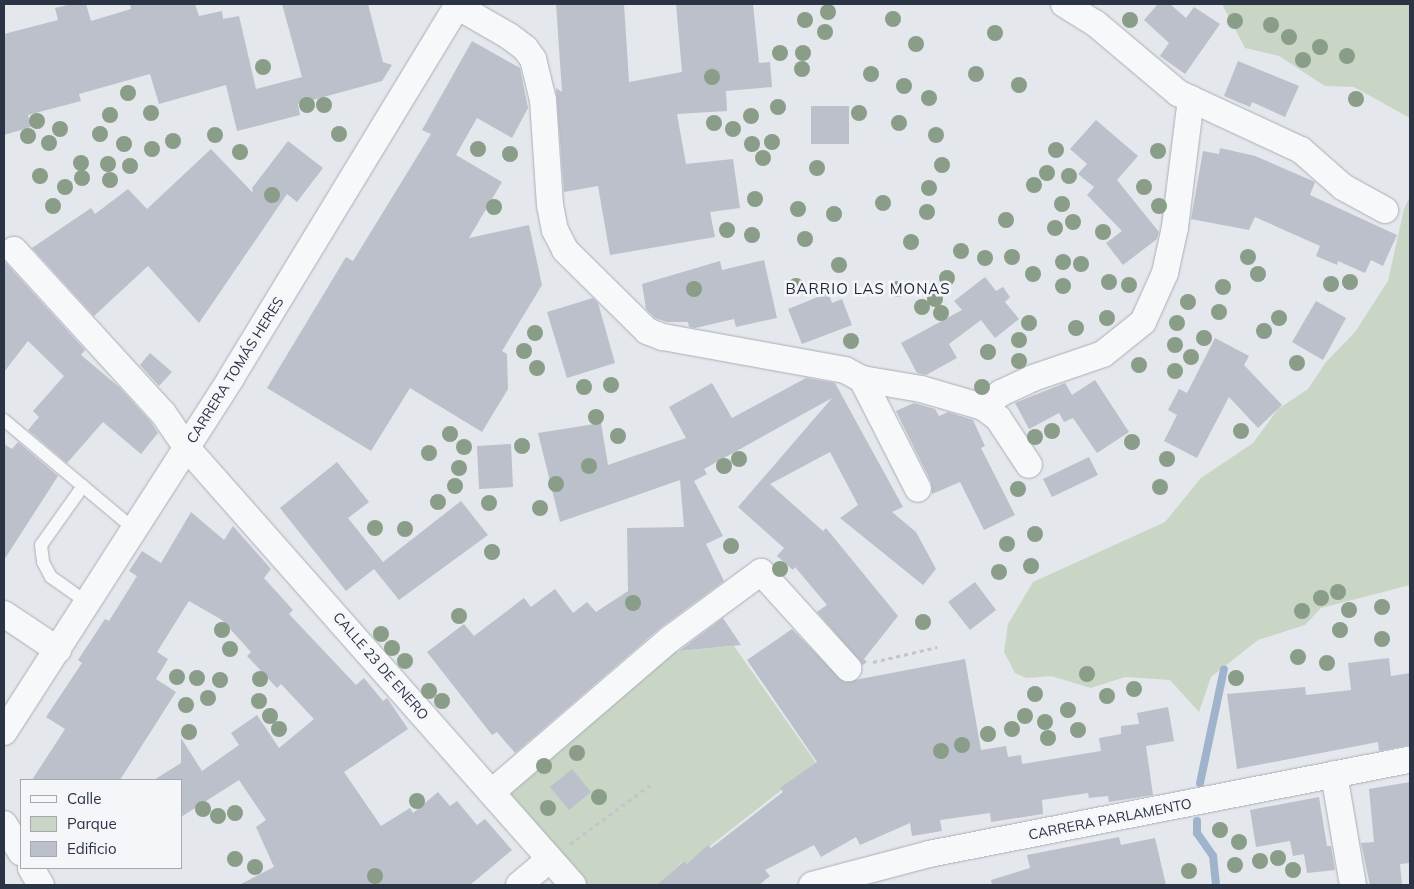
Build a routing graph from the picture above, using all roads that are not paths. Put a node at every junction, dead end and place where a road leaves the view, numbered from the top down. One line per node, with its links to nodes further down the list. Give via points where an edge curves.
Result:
1 (1064, 4): 3 (street, via 1096,23 1178,93)
2 (457, 5): 6 (street, via 510,36 533,59 540,75 550,205 555,230 565,250 629,316 647,331 663,338 828,366 845,370); 9 (street, CARRERA TOMÁS HERES)
3 (1192, 99): 4 (street, via 1301,150 1343,187); 7 (street, via 1175,227 1165,272 1143,322 1103,354 1033,378 1001,393)
4 (1385, 210)
5 (14, 250): 9 (street, CALLE 23 DE ENERO, via 163,413)
6 (862, 380): 7 (street, via 921,389); 12 (street)
7 (983, 407): 10 (street, via 998,418)
8 (4, 420): 11 (lane)
9 (187, 448): 13 (street, CARRERA TOMÁS HERES); 21 (street, CALLE 23 DE ENERO)
10 (1029, 465)
11 (83, 486): 13 (lane); 14 (lane, via 41,545 43,562 50,577)
12 (918, 489)
13 (135, 530): 14 (street, CARRERA TOMÁS HERES)
14 (88, 603): 16 (street, CARRERA TOMÁS HERES)
15 (4, 614): 16 (street)
16 (58, 650): 18 (street, CARRERA TOMÁS HERES)
17 (848, 668): 21 (street, via 761,572 670,638)
18 (4, 732)
19 (1410, 760): 20 (street, CARRERA PARLAMENTO)
20 (1334, 774): 29 (street, CARRERA PARLAMENTO, via 929,854); 30 (street)
21 (492, 792): 24 (street, CALLE 23 DE ENERO)
22 (4, 824): 23 (street)
23 (20, 850)
24 (550, 859): 27 (street); 28 (street, CALLE 23 DE ENERO)
25 (32, 869): 26 (street)
26 (42, 885)
27 (519, 885)
28 (574, 885)
29 (812, 885)
30 (1353, 885)

